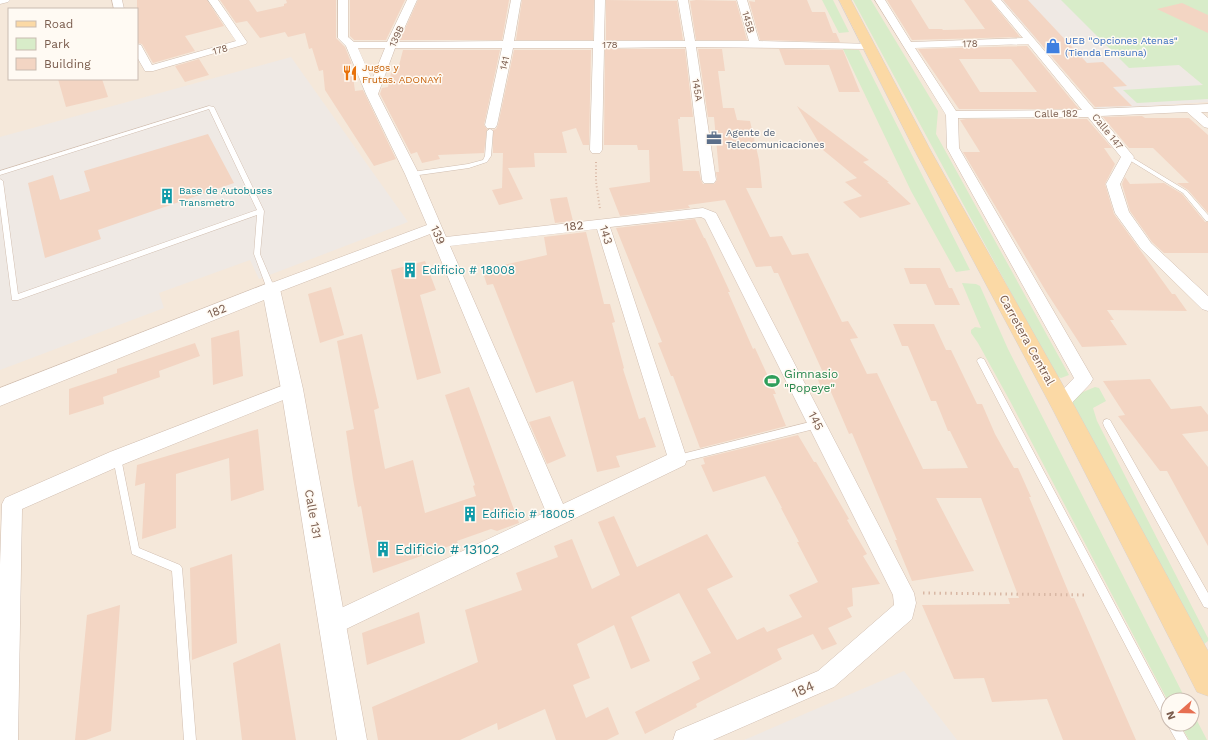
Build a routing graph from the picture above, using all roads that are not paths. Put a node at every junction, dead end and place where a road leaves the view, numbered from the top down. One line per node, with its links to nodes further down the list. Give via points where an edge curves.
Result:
1 (5, 0): 12 (street)
2 (213, 0): 22 (street, 178, via 242,42 149,69)
3 (343, 0): 17 (street, 139, via 343,38)
4 (412, 0): 18 (street, 139B)
5 (516, 0): 19 (street, 141)
6 (600, 0): 14 (street)
7 (683, 0): 15 (street, 145A)
8 (742, 0): 16 (street, 145B)
9 (844, 0): 21 (main road, Carretera Central)
10 (880, 0): 20 (street)
11 (996, 0): 13 (street, Calle 147)
12 (0, 1)
13 (1032, 41): 20 (street, 178); 26 (street, Calle 147)
14 (599, 44): 15 (street, 178); 19 (street, 178); 30 (street)
15 (690, 44): 16 (street, 178); 34 (street, 145A)
16 (755, 44): 21 (street, 178)
17 (351, 45): 18 (street, 178); 23 (street, 139)
18 (391, 45): 19 (street, 178); 23 (street, 139B)
19 (508, 45): 29 (street, 141)
20 (909, 45): 27 (street)
21 (869, 46): 46 (main road, Carretera Central, via 924,153)
22 (138, 49)
23 (372, 94): 33 (street, 139)
24 (1189, 108): 25 (street, Calle 182); 26 (street, Calle 182); 28 (street)
25 (1208, 108)
26 (1092, 113): 27 (street, Calle 182); 31 (street, Calle 147)
27 (952, 115): 46 (street, via 953,148 1084,379)
28 (1208, 124)
29 (490, 128): 33 (lane, via 486,161)
30 (596, 150)
31 (1128, 156): 38 (lane, via 1185,192); 42 (street, Calle 147, via 1113,184 1122,213 1146,246)
32 (0, 173): 36 (lane, via 211,107)
33 (412, 174): 40 (street, 139)
34 (709, 180)
35 (0, 181): 36 (lane, via 15,298)
36 (260, 211): 41 (lane, via 257,254)
37 (707, 213): 39 (street, 182); 48 (street, 145, via 711,216)
38 (1208, 219)
39 (602, 223): 40 (street, 182); 50 (street, 143)
40 (437, 234): 41 (street, 182); 52 (street, 139)
41 (271, 289): 44 (street, Calle 131); 45 (street, 182)
42 (1208, 305)
43 (981, 361): 57 (lane)
44 (292, 389): 49 (street); 55 (street, Calle 131)
45 (0, 397)
46 (1061, 403): 56 (main road, Carretera Central)
47 (1107, 423): 54 (lane)
48 (818, 424): 50 (lane); 53 (street, 145)
49 (117, 458): 51 (street); 59 (lane, via 135,551 177,568)
50 (678, 459): 52 (street)
51 (6, 506): 58 (street)
52 (558, 516): 55 (street)
53 (904, 602): 61 (street, 184, via 826,679)
54 (1208, 603)
55 (332, 624): 60 (street, Calle 131)
56 (1207, 675)
57 (1160, 699)
58 (6, 740)
59 (190, 740)
60 (352, 740)
61 (685, 740)

